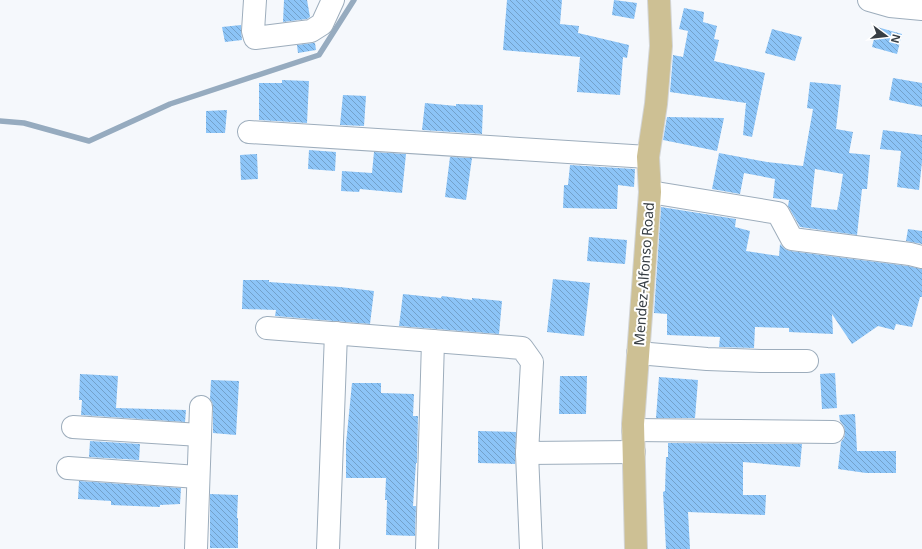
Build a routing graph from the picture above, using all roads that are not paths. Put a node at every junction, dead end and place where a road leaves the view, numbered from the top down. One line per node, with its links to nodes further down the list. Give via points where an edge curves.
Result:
1 (255, 0): 2 (street, via 255,38 311,31 322,24)
2 (333, 0)
3 (659, 0): 7 (main road, Mendez-Alfonso Road, via 661,46)
4 (872, 0): 5 (street, via 890,6)
5 (922, 9)
6 (249, 132): 7 (street)
7 (648, 157): 8 (main road, Mendez-Alfonso Road)
8 (650, 192): 9 (street, via 778,213 792,239); 13 (main road, Mendez-Alfonso Road)
9 (922, 257)
10 (267, 328): 11 (street)
11 (336, 334): 12 (street); 25 (street)
12 (432, 341): 21 (street, via 522,348 532,362); 26 (street)
13 (638, 353): 14 (street, via 707,359); 17 (main road, Mendez-Alfonso Road)
14 (807, 361)
15 (201, 407): 19 (street)
16 (73, 427): 19 (street)
17 (633, 430): 18 (street); 20 (main road, Mendez-Alfonso Road)
18 (833, 432)
19 (200, 435): 23 (street)
20 (634, 452): 21 (street); 28 (main road, Mendez-Alfonso Road)
21 (527, 454): 27 (street)
22 (68, 468): 23 (street)
23 (198, 478): 24 (street)
24 (196, 549)
25 (328, 549)
26 (427, 549)
27 (531, 549)
28 (636, 549)

